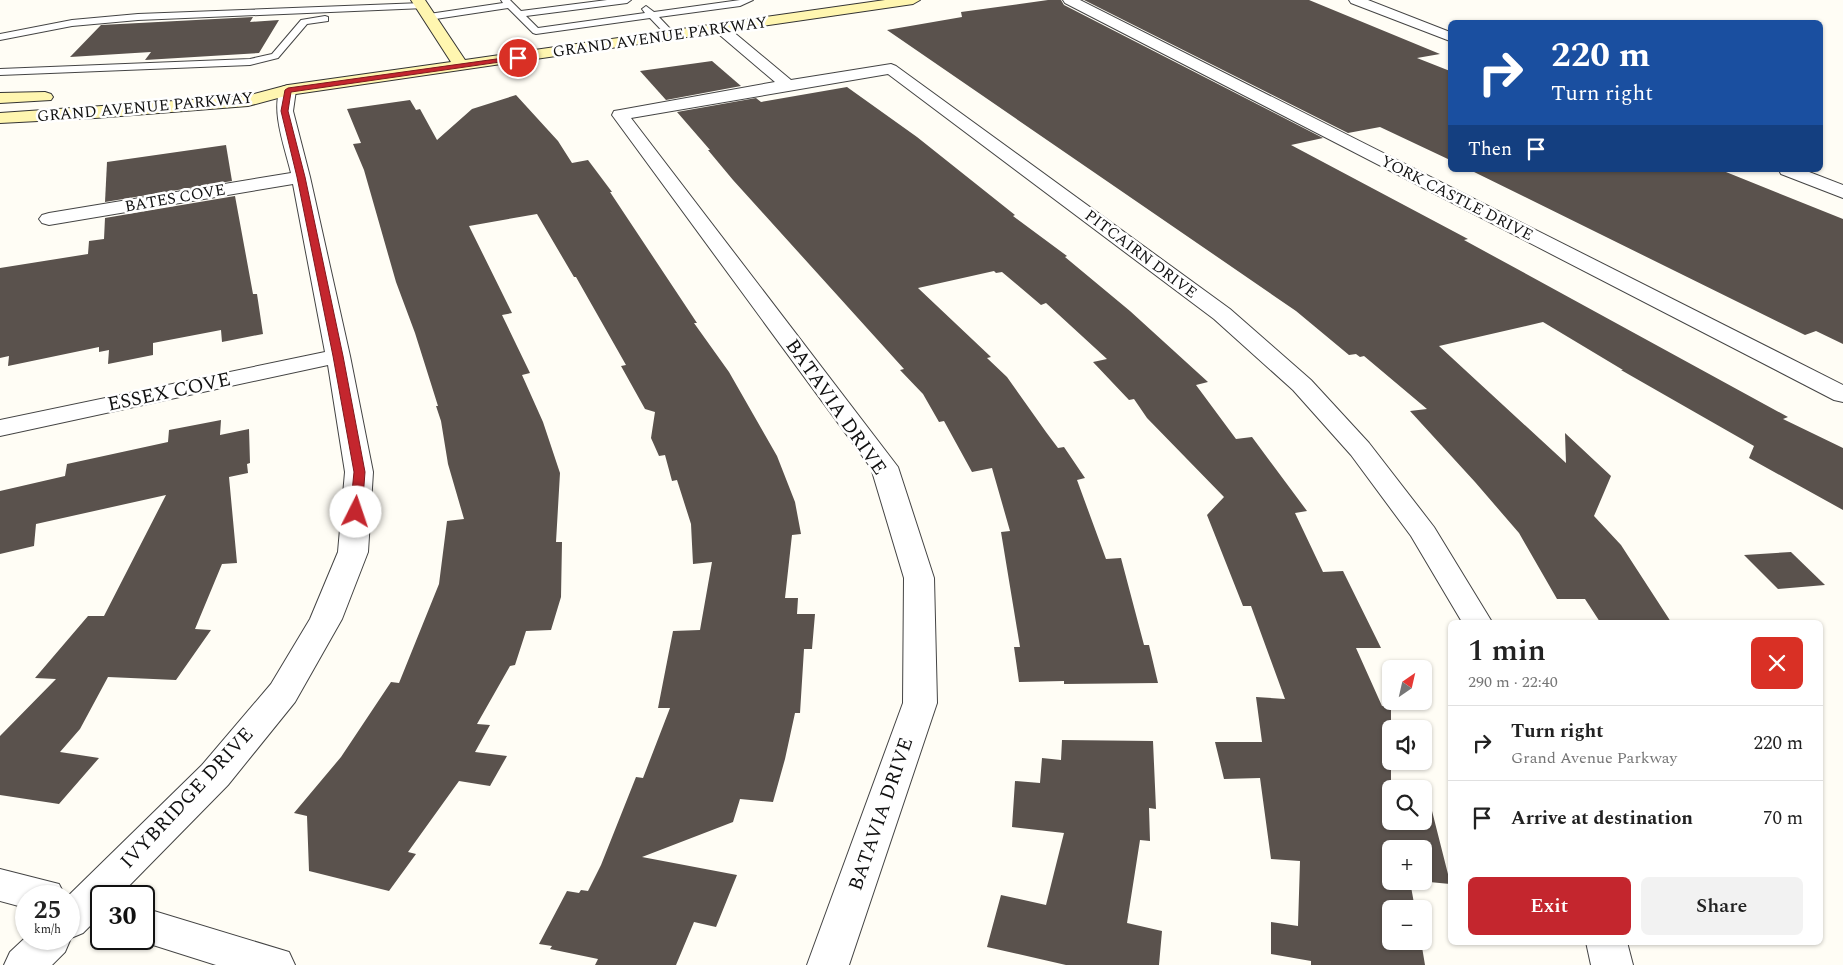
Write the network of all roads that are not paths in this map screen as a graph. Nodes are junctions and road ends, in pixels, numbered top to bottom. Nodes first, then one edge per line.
1 (627, 0) edge
2 (633, 0) edge
3 (749, 0) edge
4 (913, 0) edge
5 (1070, 0) edge
6 (1356, 0) edge
7 (508, 3) edge
8 (423, 8) edge
9 (361, 9) junction
10 (519, 14) junction
11 (653, 14) junction
12 (720, 28) junction
13 (672, 36) junction
14 (1448, 36) edge
15 (0, 37) edge
16 (461, 66) junction
17 (0, 72) edge
18 (788, 85) junction
19 (288, 90) junction
20 (136, 94) dead end
21 (63, 97) dead end
22 (0, 98) edge
23 (0, 118) edge
24 (1793, 172) edge
25 (301, 177) junction
26 (1843, 192) edge
27 (49, 219) dead end
28 (338, 356) junction
29 (1843, 396) edge
30 (0, 428) edge
31 (1476, 620) edge
32 (0, 885) edge
33 (15, 889) edge
34 (81, 910) edge
35 (155, 928) edge
36 (1607, 945) edge
37 (40, 950) edge
38 (24, 965) edge
39 (274, 965) edge
40 (828, 965) edge
41 (1612, 965) edge

1 - 10 lane
2 - 11 lane
3 - 11 lane
4 - 12 main road, GRAND AVENUE PARKWAY
5 - 29 street, YORK CASTLE DRIVE
6 - 14 street
7 - 8 lane
7 - 10 lane
8 - 9 lane
8 - 16 main road
9 - 15 lane
9 - 17 lane
10 - 11 lane
11 - 13 lane
12 - 13 main road, GRAND AVENUE PARKWAY
12 - 18 street
13 - 16 main road, GRAND AVENUE PARKWAY
16 - 19 main road, GRAND AVENUE PARKWAY
18 - 31 street, PITCAIRN DRIVE
18 - 40 street, BATAVIA DRIVE
19 - 20 main road, GRAND AVENUE PARKWAY
19 - 23 main road, GRAND AVENUE PARKWAY
19 - 25 street, IVYBRIDGE DRIVE
21 - 22 main road, GRAND AVENUE PARKWAY
24 - 26 street
25 - 27 street, BATES COVE
25 - 28 street, IVYBRIDGE DRIVE
28 - 30 street, ESSEX COVE
28 - 34 street, IVYBRIDGE DRIVE
32 - 33 street
35 - 39 street
36 - 41 street
37 - 38 street

